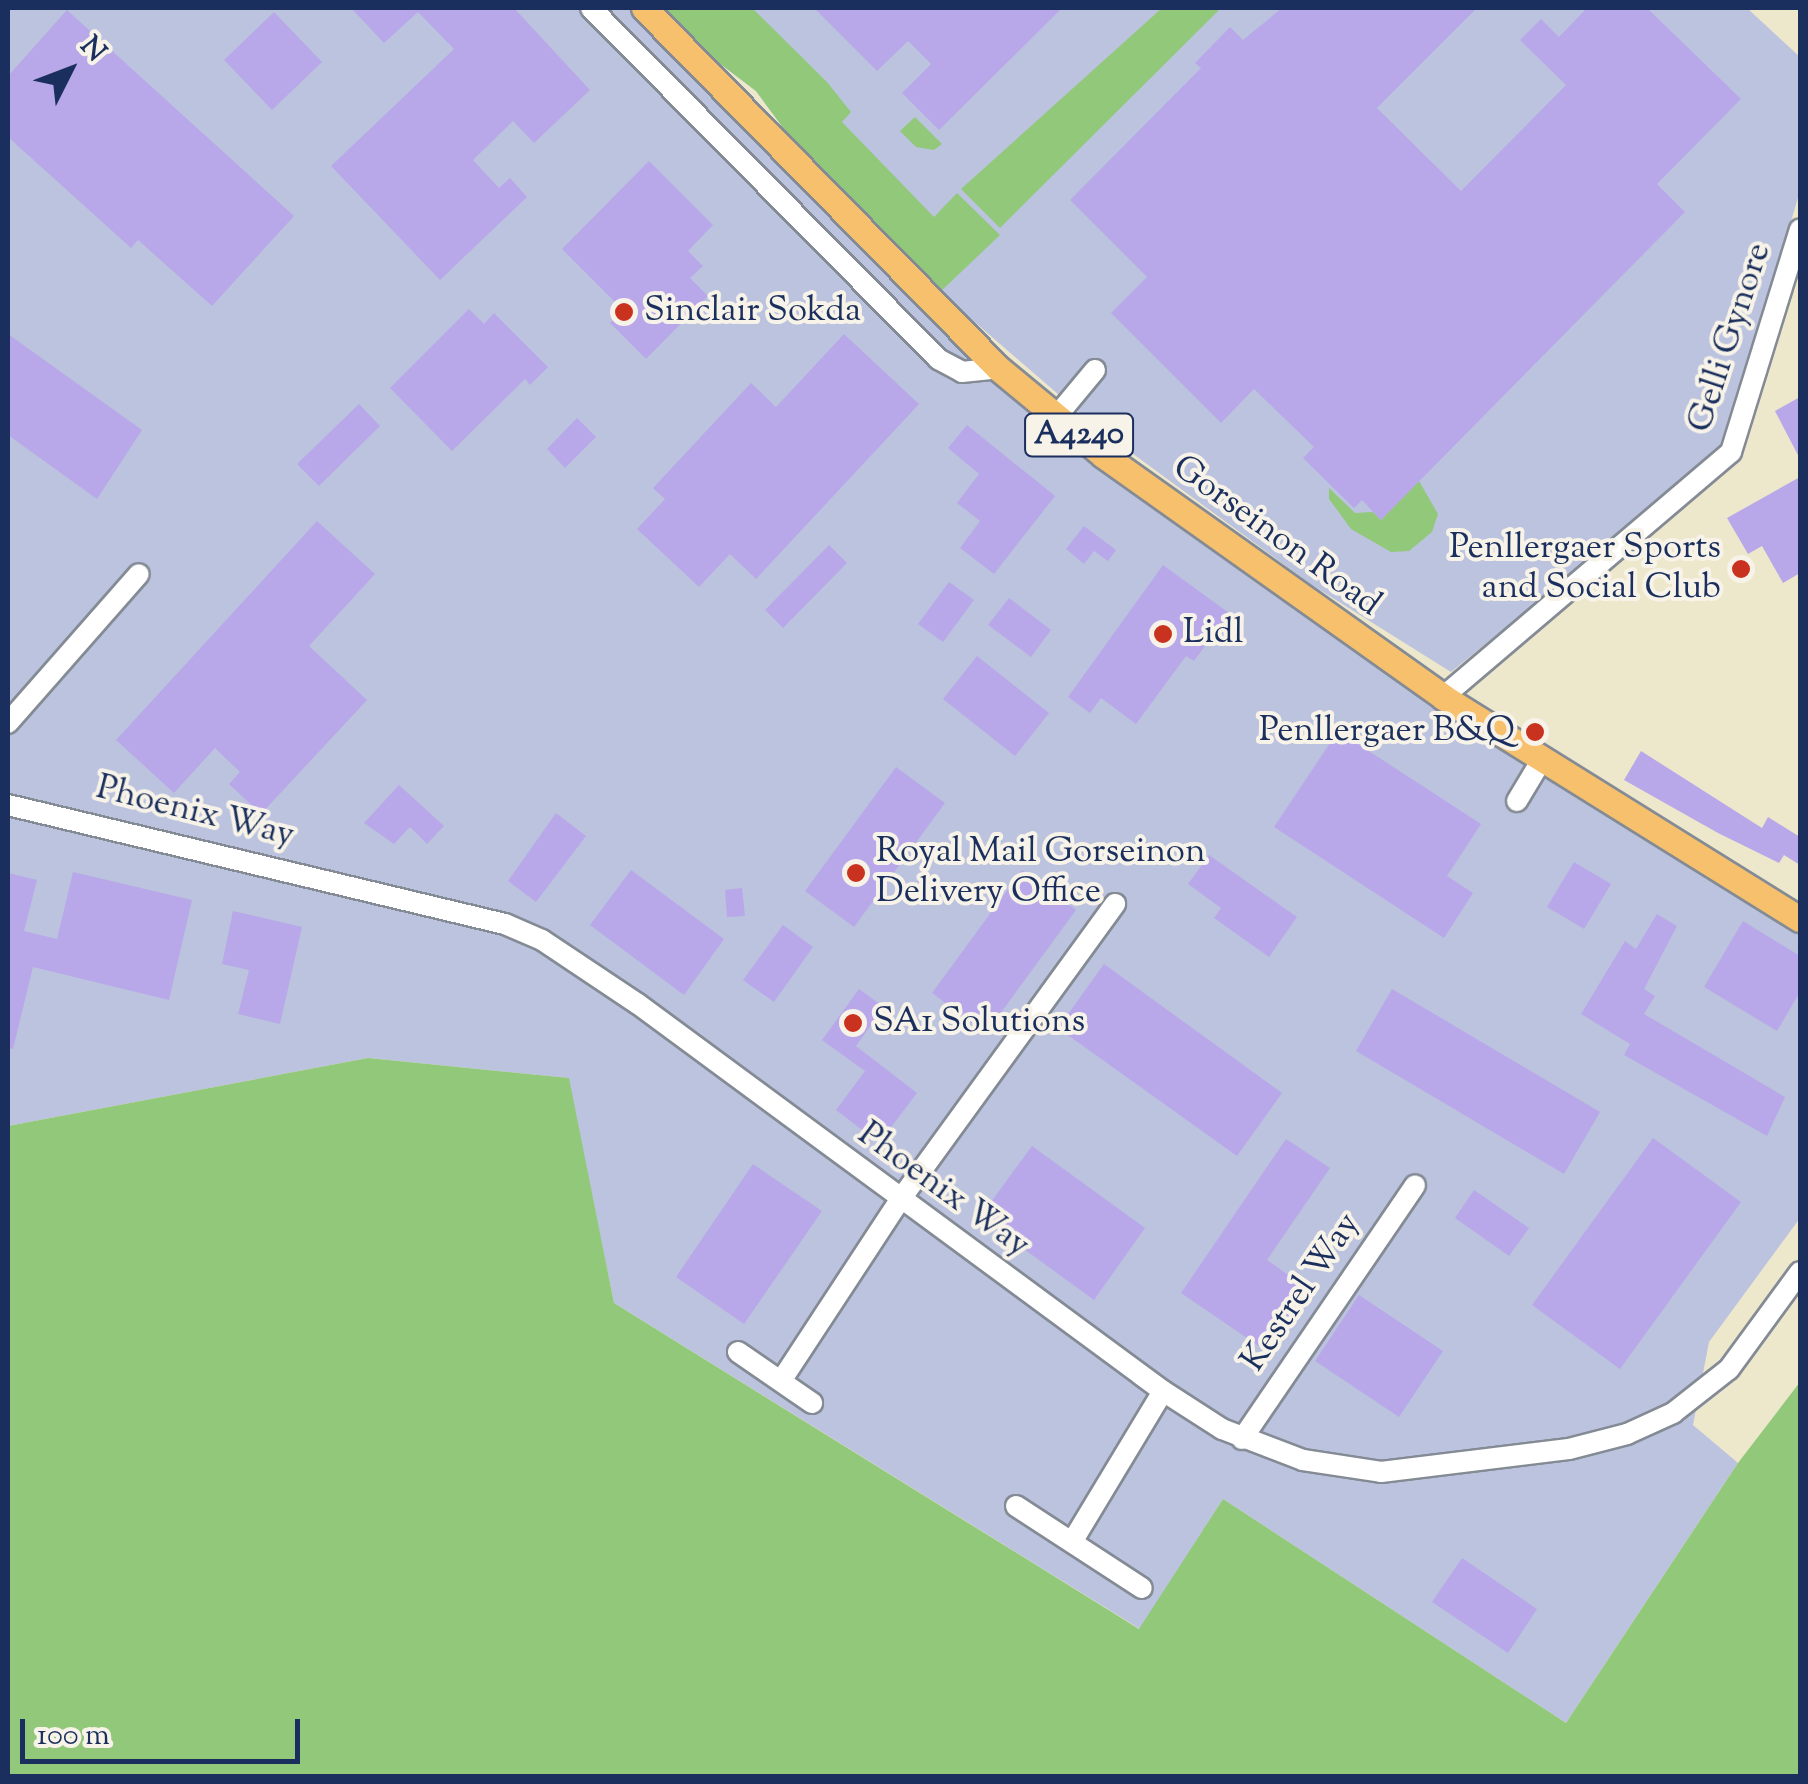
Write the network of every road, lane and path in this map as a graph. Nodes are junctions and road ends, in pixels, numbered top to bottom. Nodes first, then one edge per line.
1 (591, 8) edge
2 (644, 8) edge
3 (1800, 229) edge
4 (998, 368) junction
5 (1095, 370) dead end
6 (1056, 417) junction
7 (138, 574) dead end
8 (1443, 697) junction
9 (8, 723) edge
10 (1541, 761) junction
11 (1517, 801) dead end
12 (8, 804) edge
13 (1115, 904) dead end
14 (1800, 919) edge
15 (1415, 1185) dead end
16 (900, 1200) junction
17 (1800, 1272) edge
18 (738, 1352) dead end
19 (780, 1381) junction
20 (1163, 1391) junction
21 (812, 1403) dead end
22 (1242, 1438) junction
23 (1016, 1506) dead end
24 (1072, 1542) junction
25 (1142, 1588) dead end

1 - 4 street
2 - 4 main road, Gorseinon Road / A4240
3 - 8 street, Gelli Gynore
4 - 6 main road, Gorseinon Road / A4240
5 - 6 street
6 - 8 main road, Gorseinon Road / A4240
7 - 9 street
8 - 10 main road, Gorseinon Road / A4240
10 - 11 street
10 - 14 main road, Gorseinon Road / A4240
12 - 16 street, Phoenix Way
13 - 16 street
15 - 22 street, Kestrel Way
16 - 19 street
16 - 20 street, Phoenix Way
17 - 22 street, Phoenix Way
18 - 19 street
19 - 21 street
20 - 22 street, Phoenix Way
20 - 24 street
23 - 24 street
24 - 25 street

